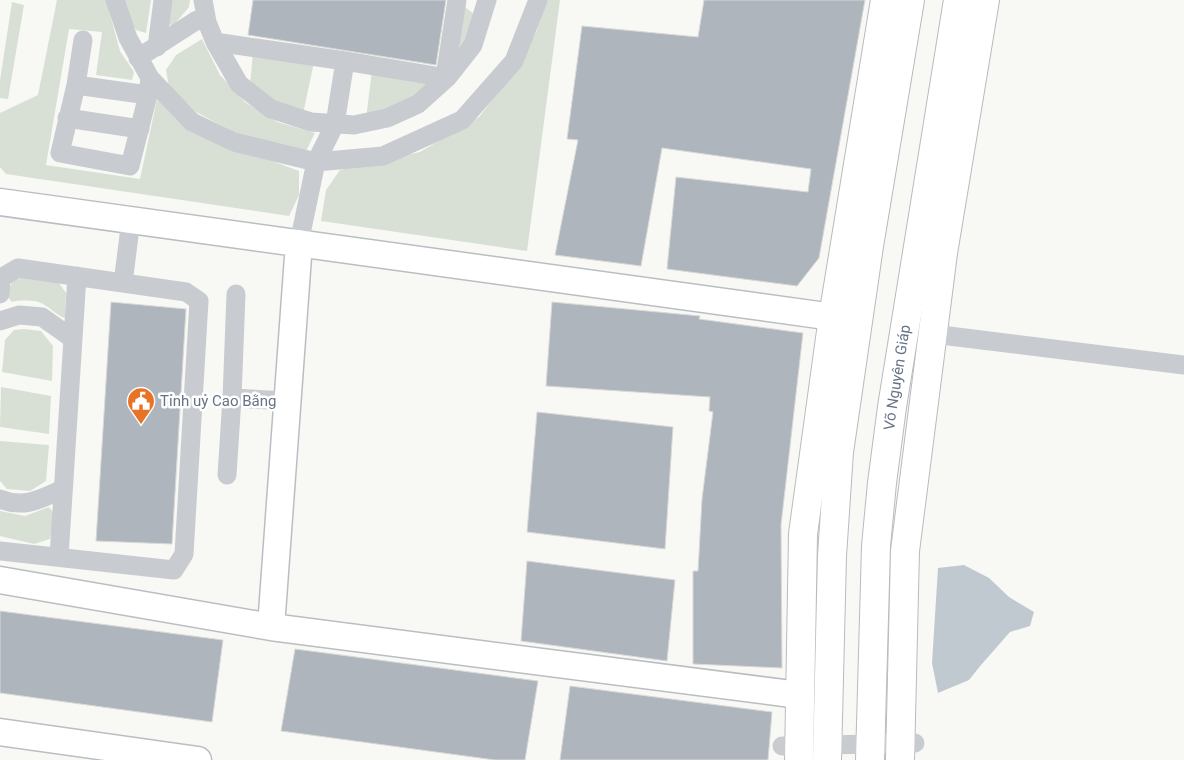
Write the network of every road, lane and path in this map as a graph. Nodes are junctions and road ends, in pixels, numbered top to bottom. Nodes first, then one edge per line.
1 (115, 0) edge
2 (163, 0) edge
3 (203, 0) edge
4 (457, 0) edge
5 (487, 0) edge
6 (538, 0) edge
7 (885, 0) edge
8 (910, 0) edge
9 (958, 0) edge
10 (985, 0) edge
11 (202, 21) junction
12 (83, 40) dead end
13 (215, 42) junction
14 (156, 47) junction
15 (138, 58) junction
16 (345, 61) junction
17 (446, 78) junction
18 (76, 85) junction
19 (149, 87) junction
20 (67, 118) junction
21 (335, 124) junction
22 (140, 129) junction
23 (316, 162) junction
24 (0, 202) edge
25 (131, 220) junction
26 (299, 243) junction
27 (77, 276) junction
28 (123, 283) junction
29 (0, 294) edge
30 (236, 294) dead end
31 (846, 318) junction
32 (0, 321) edge
33 (933, 331) junction
34 (73, 339) junction
35 (1184, 365) edge
36 (232, 398) junction
37 (287, 402) junction
38 (227, 475) dead end
39 (63, 489) junction
40 (0, 499) edge
41 (0, 551) edge
42 (59, 557) junction
43 (0, 580) edge
44 (271, 627) junction
45 (799, 695) junction
46 (0, 732) edge
47 (905, 749) edge
48 (793, 750) edge
49 (828, 752) edge
50 (870, 752) edge
51 (198, 760) edge

1 - 15 street
2 - 14 street
3 - 11 street
4 - 17 street
5 - 17 street
6 - 23 street
7 - 31 highway
8 - 31 highway
9 - 50 highway, Võ Nguyên Giáp
10 - 33 highway, Võ Nguyên Giáp
11 - 13 street
11 - 14 street
12 - 18 street
13 - 16 street
13 - 21 street
14 - 15 street
15 - 19 street
16 - 17 street
16 - 21 street
17 - 21 street
18 - 19 street
18 - 20 street
19 - 22 street
19 - 23 street
20 - 22 street
20 - 22 street
21 - 23 street
23 - 26 street
24 - 25 street
25 - 26 street
25 - 28 street
26 - 31 street
26 - 37 street
27 - 28 street
27 - 29 street
27 - 34 street
28 - 42 street
30 - 36 street
31 - 45 highway
31 - 49 highway
32 - 34 street
33 - 35 street
33 - 47 highway, Võ Nguyên Giáp
34 - 39 street
36 - 37 street
36 - 38 street
37 - 44 street
39 - 40 street
39 - 42 street
41 - 42 street
43 - 44 street
44 - 45 street
45 - 48 highway
46 - 51 street
47 - 50 street
48 - 49 street
49 - 50 street

